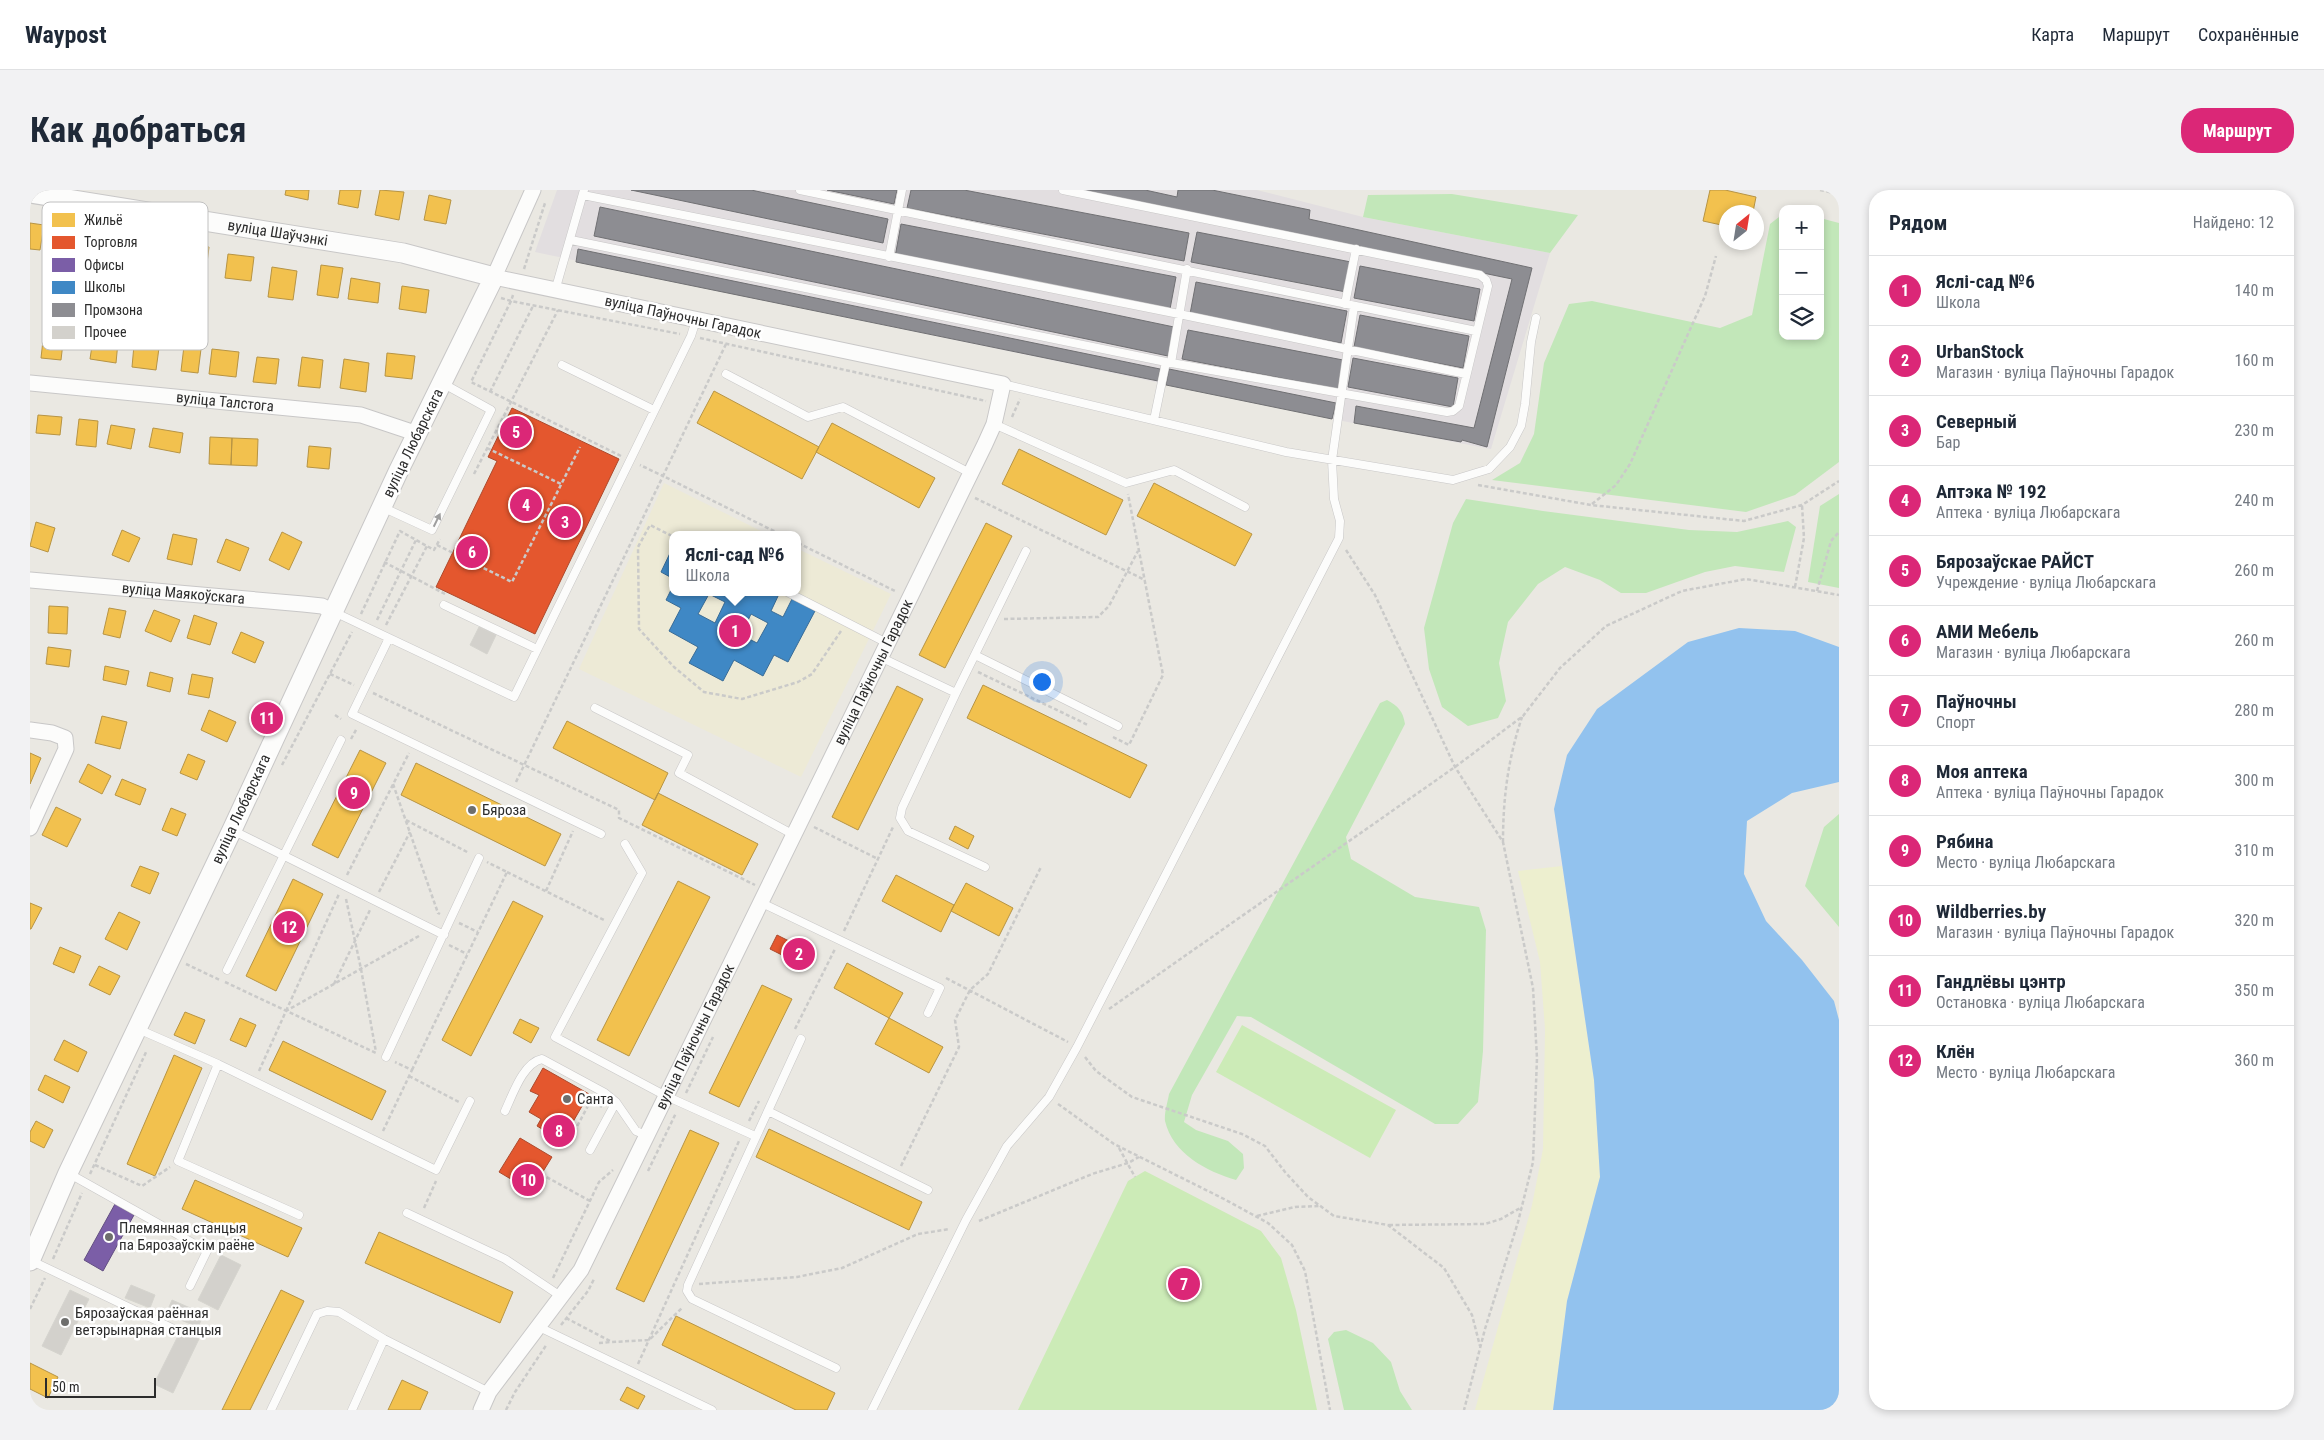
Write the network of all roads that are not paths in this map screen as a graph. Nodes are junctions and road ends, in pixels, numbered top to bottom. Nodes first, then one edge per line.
1 (533, 190) edge
2 (800, 190) edge
3 (902, 190) edge
4 (1063, 190) edge
5 (583, 192) edge
6 (30, 193) edge
7 (87, 202) edge
8 (899, 211) junction
9 (208, 221) edge
10 (571, 240) junction
11 (1356, 249) junction
12 (888, 257) junction
13 (1187, 269) junction
14 (494, 277) junction
15 (555, 291) junction
16 (1345, 304) junction
17 (1354, 306) junction
18 (1179, 314) junction
19 (1536, 318) dead end
20 (696, 320) junction
21 (1476, 331) junction
22 (1348, 350) junction
23 (1169, 362) junction
24 (562, 365) dead end
25 (726, 374) dead end
26 (1466, 374) junction
27 (30, 383) edge
28 (442, 383) junction
29 (1003, 384) junction
30 (1342, 394) junction
31 (654, 410) junction
32 (1154, 420) junction
33 (994, 424) junction
34 (418, 434) junction
35 (1332, 460) junction
36 (970, 473) junction
37 (382, 507) junction
38 (1245, 507) dead end
39 (1026, 551) dead end
40 (30, 580) edge
41 (795, 596) edge
42 (444, 605) dead end
43 (334, 612) junction
44 (389, 638) junction
45 (887, 643) junction
46 (537, 649) junction
47 (975, 655) junction
48 (880, 657) junction
49 (956, 693) junction
50 (595, 708) dead end
51 (1118, 726) dead end
52 (30, 730) edge
53 (341, 740) dead end
54 (30, 828) edge
55 (232, 830) junction
56 (601, 834) dead end
57 (794, 835) junction
58 (625, 844) dead end
59 (283, 856) junction
60 (480, 858) dead end
61 (985, 867) dead end
62 (762, 903) junction
63 (442, 938) junction
64 (227, 970) dead end
65 (928, 1013) dead end
66 (146, 1032) junction
67 (801, 1039) dead end
68 (386, 1057) road end
69 (218, 1064) junction
70 (666, 1096) junction
71 (616, 1102) junction
72 (469, 1104) road end
73 (768, 1110) junction
74 (505, 1111) dead end
75 (646, 1135) junction
76 (755, 1136) junction
77 (590, 1150) dead end
78 (68, 1173) junction
79 (928, 1190) dead end
80 (407, 1213) dead end
81 (298, 1215) dead end
82 (30, 1261) edge
83 (190, 1286) dead end
84 (562, 1297) junction
85 (539, 1327) junction
86 (176, 1330) dead end
87 (384, 1339) junction
88 (836, 1368) dead end
89 (489, 1392) junction
90 (271, 1410) edge
91 (352, 1410) edge
92 (480, 1410) edge
93 (712, 1410) edge
94 (872, 1410) edge

1 - 14 street
2 - 8 lane
3 - 8 lane
4 - 11 lane
5 - 10 lane
5 - 12 lane
6 - 7 street, вуліца Шаўчэнкі
8 - 12 lane
8 - 13 lane
9 - 14 street, вуліца Шаўчэнкі
10 - 15 lane
10 - 23 lane
11 - 16 lane
11 - 21 lane
12 - 18 lane
13 - 16 lane
13 - 18 lane
14 - 15 street, вуліца Паўночны Гарадок
14 - 28 street, вуліца Любарскага
15 - 20 street, вуліца Паўночны Гарадок
16 - 17 lane
17 - 21 lane
17 - 22 lane
18 - 22 lane
18 - 23 lane
19 - 35 lane
20 - 29 street, вуліца Паўночны Гарадок
20 - 31 lane
21 - 26 lane
22 - 26 lane
22 - 30 lane
23 - 30 lane
23 - 32 lane
24 - 31 lane
25 - 36 lane
26 - 30 lane
27 - 34 street, вуліца Талстога
28 - 34 street, вуліца Любарскага
37 -> 28 lane
29 - 32 lane
29 - 33 street, вуліца Паўночны Гарадок
30 - 35 lane
31 - 46 lane
32 - 35 lane
33 - 36 street, вуліца Паўночны Гарадок
33 - 38 lane
34 - 37 street, вуліца Любарскага
35 - 94 lane
36 - 45 street, вуліца Паўночны Гарадок
37 - 43 street, вуліца Любарскага
39 - 47 lane
40 - 43 street, вуліца Маякоўскага
41 - 45 lane
42 - 46 lane
43 - 44 lane
43 - 55 street, вуліца Любарскага
44 - 46 lane
44 - 56 lane
45 - 48 street, вуліца Паўночны Гарадок
47 - 49 lane
47 - 51 lane
48 - 49 lane
48 - 57 street, вуліца Паўночны Гарадок
49 - 61 lane
50 - 57 lane
52 - 54 street
53 - 59 lane
55 - 59 lane
55 - 66 street, вуліца Любарскага
57 - 62 street, вуліца Паўночны Гарадок
58 - 70 lane
59 - 63 lane
59 - 64 lane
60 - 63 lane
62 - 65 lane
62 - 70 street, вуліца Паўночны Гарадок
63 - 68 lane
66 - 69 lane
66 - 78 street, вуліца Любарскага
67 - 73 lane
69 - 72 lane
69 - 81 lane
70 - 75 street, вуліца Паўночны Гарадок
70 - 76 lane
71 - 74 lane
71 - 75 lane
71 - 77 lane
73 - 76 lane
73 - 79 lane
75 - 84 street, вуліца Паўночны Гарадок
76 - 88 lane
78 - 82 street, вуліца Любарскага
78 - 83 lane
80 - 84 lane
82 - 86 lane
84 - 85 street, вуліца Паўночны Гарадок
85 - 89 street, вуліца Паўночны Гарадок
85 - 93 lane
87 - 89 lane
87 - 90 lane
87 - 91 lane
89 - 92 street, вуліца Паўночны Гарадок

